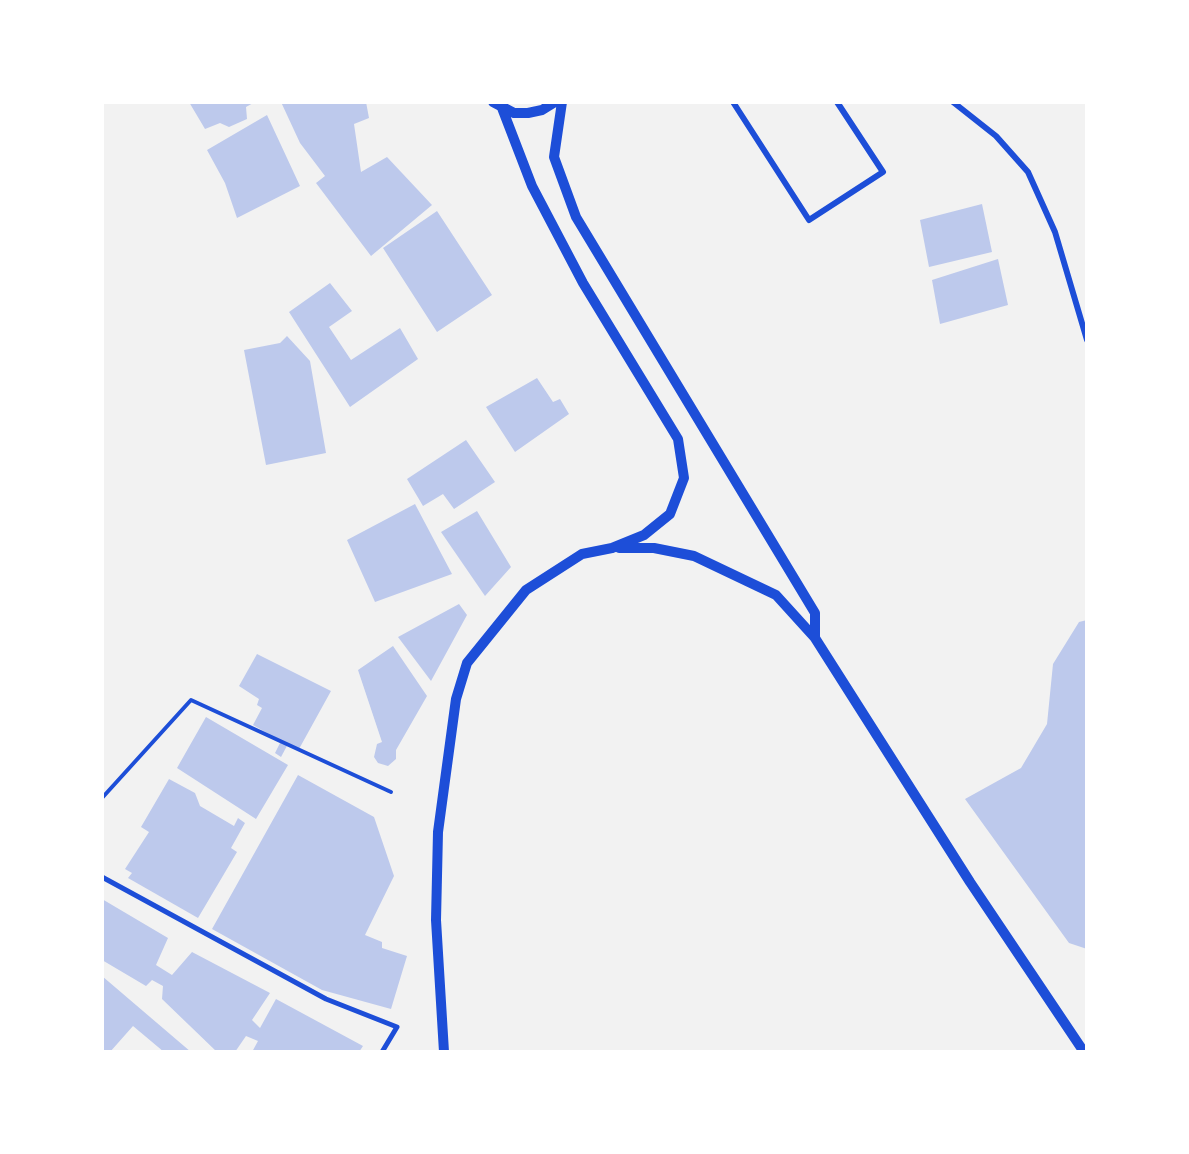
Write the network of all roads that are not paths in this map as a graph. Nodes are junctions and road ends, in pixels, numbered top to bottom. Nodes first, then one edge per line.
1 (555, 102) edge
2 (562, 102) edge
3 (733, 102) edge
4 (837, 102) edge
5 (953, 102) edge
6 (497, 105) edge
7 (1087, 340) edge
8 (612, 548) junction
9 (815, 638) junction
10 (102, 876) edge
11 (382, 1052) edge
12 (444, 1052) edge
13 (1084, 1052) edge

1 - 6 street
2 - 9 street
3 - 4 street
5 - 7 street
6 - 8 street
8 - 9 street
8 - 12 street
9 - 13 street
10 - 11 street

